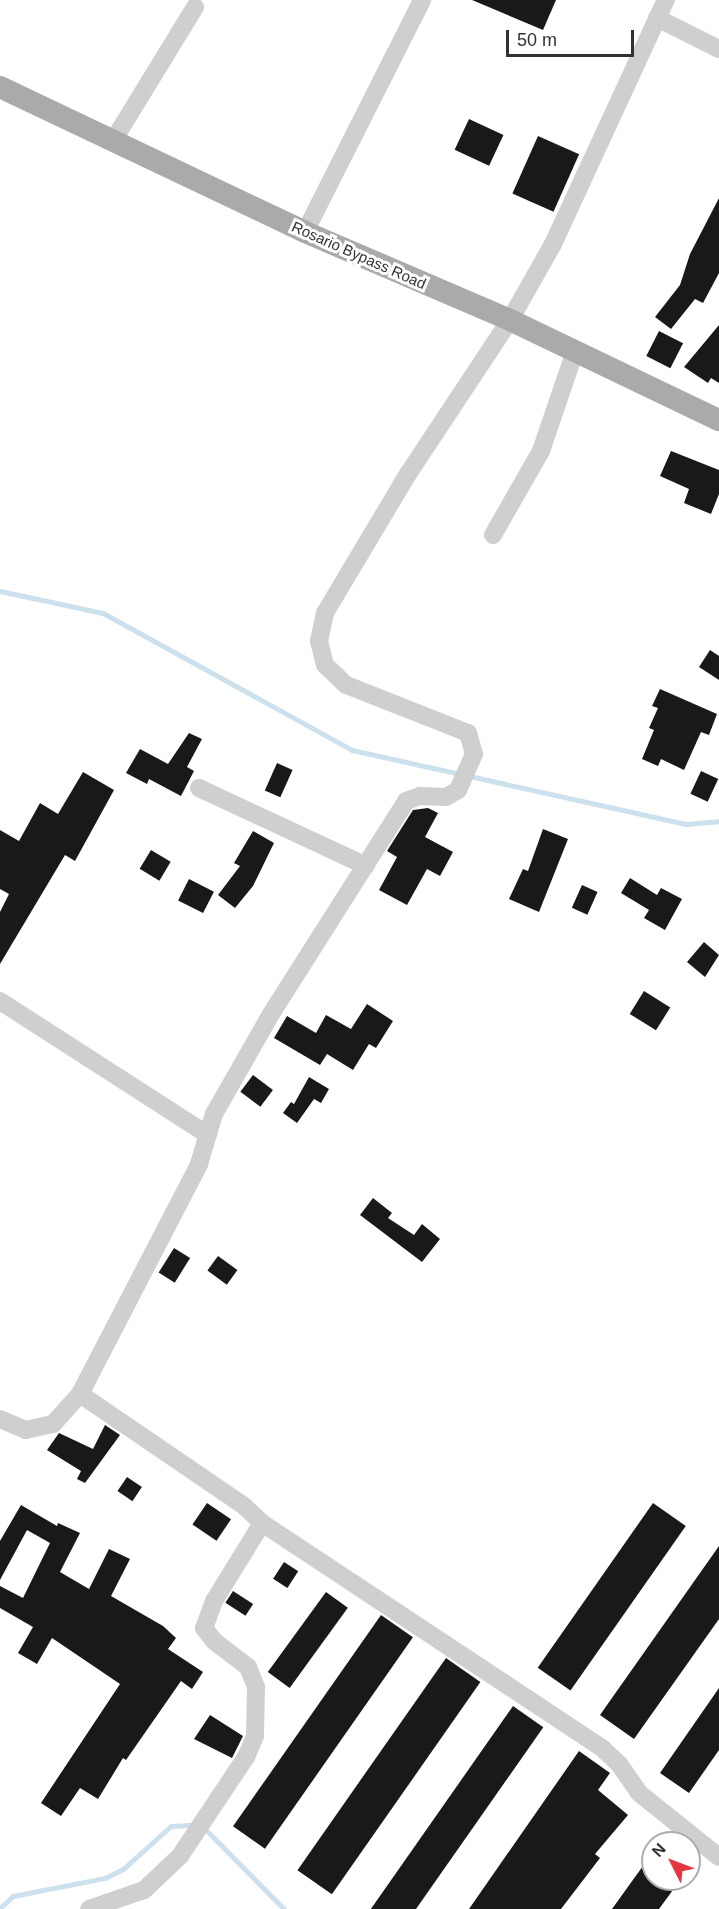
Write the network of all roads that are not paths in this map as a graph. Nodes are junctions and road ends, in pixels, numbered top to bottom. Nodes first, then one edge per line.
1 (422, 0) edge
2 (666, 0) edge
3 (195, 7) dead end
4 (657, 18) junction
5 (719, 49) edge
6 (0, 87) edge
7 (113, 141) junction
8 (305, 232) junction
9 (510, 320) junction
10 (575, 351) junction
11 (719, 420) edge
12 (493, 535) dead end
13 (199, 788) dead end
14 (366, 866) junction
15 (0, 1001) edge
16 (208, 1135) junction
17 (80, 1394) junction
18 (0, 1419) edge
19 (262, 1524) junction
20 (719, 1857) edge
21 (89, 1909) edge

1 - 8 street
2 - 4 street
3 - 7 street
4 - 5 street
4 - 9 street
6 - 7 main road, Rosario Bypass Road
7 - 8 main road, Rosario Bypass Road
8 - 9 main road, Rosario Bypass Road
9 - 10 main road, Rosario Bypass Road
9 - 14 street
10 - 11 main road, Rosario Bypass Road
10 - 12 street
13 - 14 street
14 - 16 street
15 - 16 street
16 - 17 street
17 - 18 street
17 - 19 street
19 - 20 street
19 - 21 street

